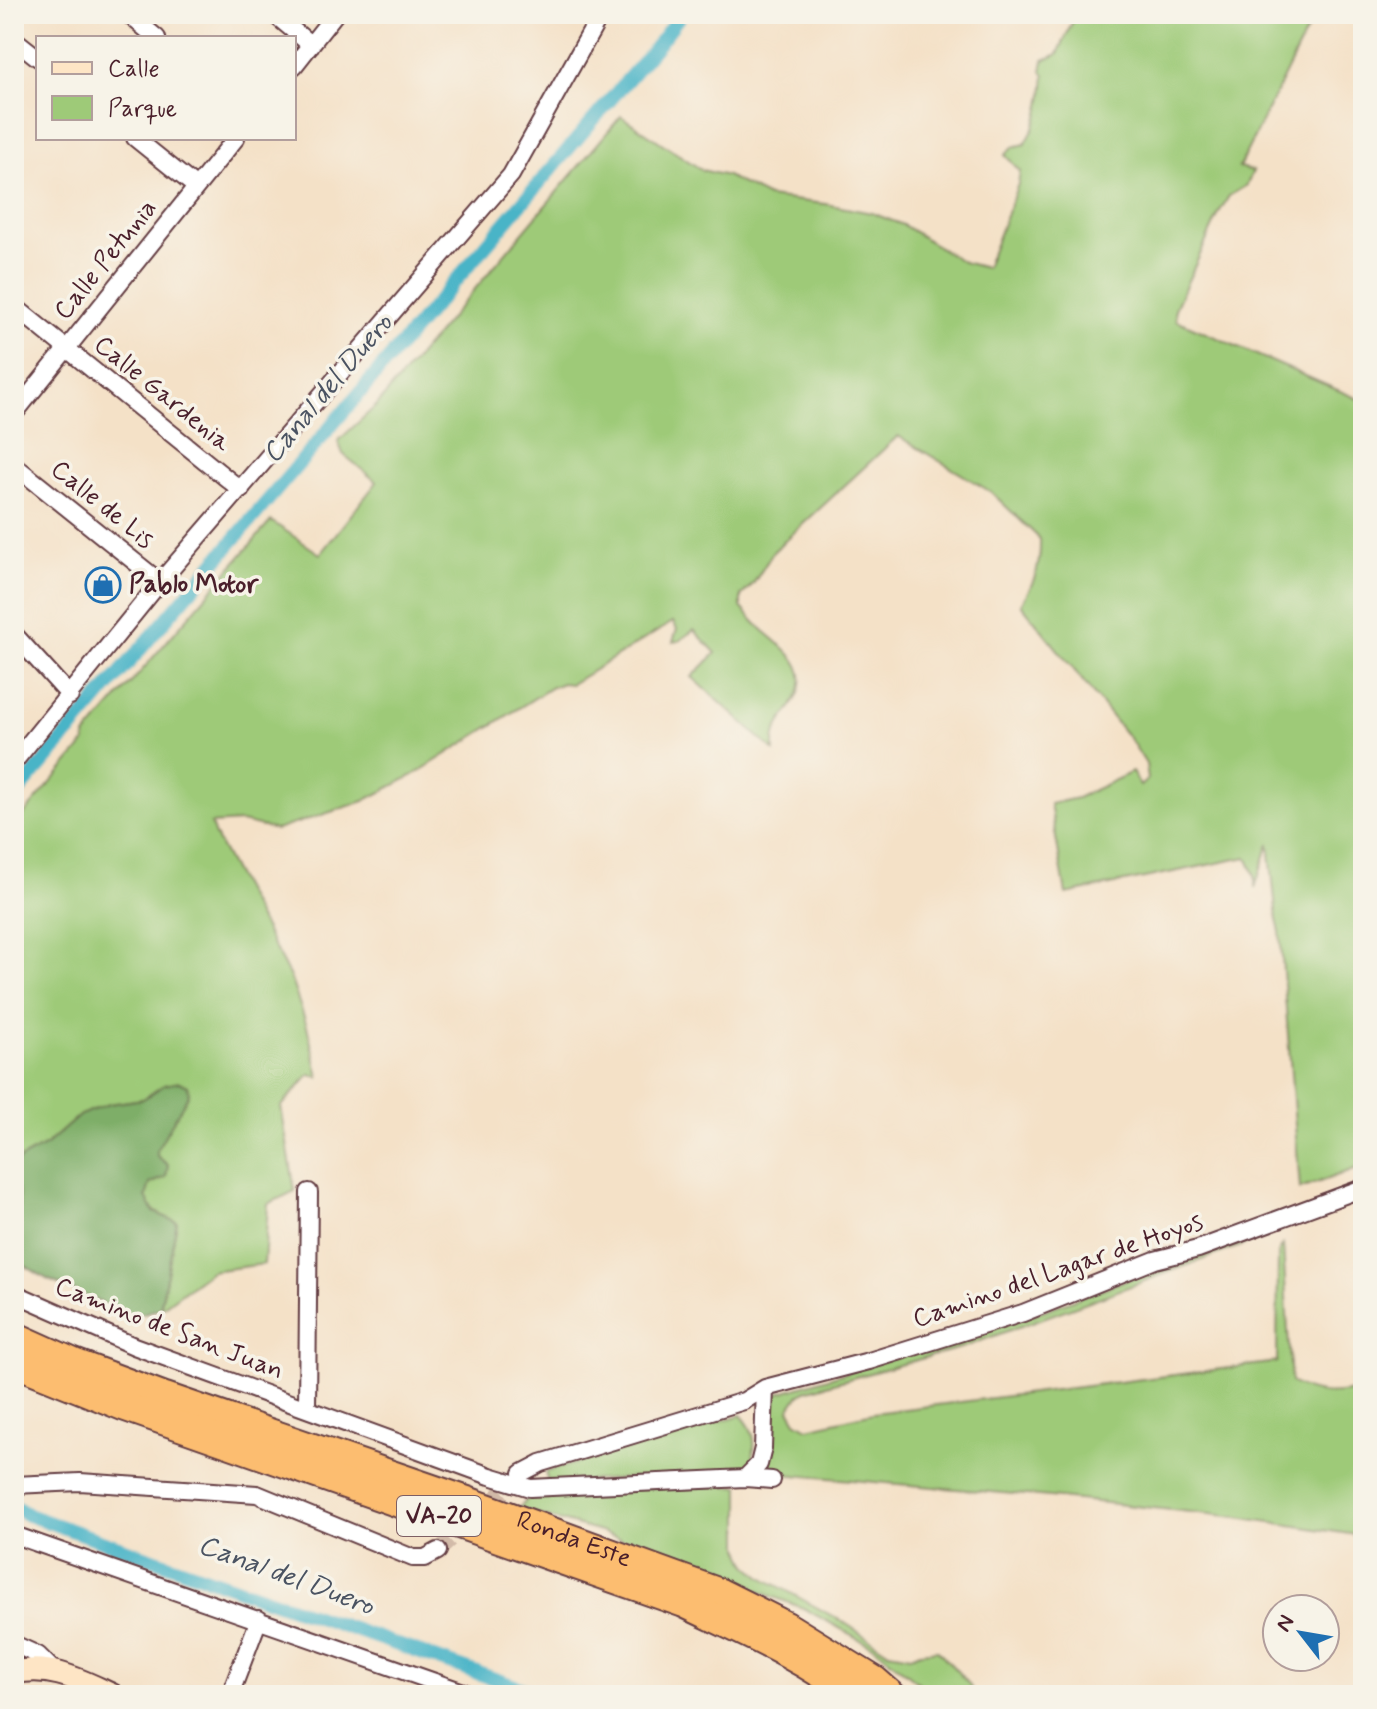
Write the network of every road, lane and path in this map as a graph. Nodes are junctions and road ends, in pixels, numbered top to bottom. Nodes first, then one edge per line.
1 (128, 14) edge
2 (274, 14) edge
3 (335, 14) edge
4 (601, 14) edge
5 (155, 36) edge
6 (14, 39) edge
7 (311, 45) junction
8 (36, 56) edge
9 (296, 64) edge
10 (137, 140) edge
11 (234, 140) edge
12 (196, 187) junction
13 (14, 306) edge
14 (66, 347) junction
15 (14, 414) edge
16 (14, 465) edge
17 (241, 490) junction
18 (160, 582) junction
19 (14, 634) edge
20 (70, 696) junction
21 (14, 762) edge
22 (1363, 1188) edge
23 (309, 1192) dead end
24 (14, 1293) edge
25 (14, 1336) edge
26 (14, 1362) edge
27 (765, 1388) junction
28 (307, 1409) junction
29 (522, 1473) tunnel mouth
30 (745, 1478) junction
31 (772, 1480) dead end
32 (14, 1485) edge
33 (14, 1535) edge
34 (438, 1551) tunnel mouth
35 (259, 1619) junction
36 (14, 1644) edge
37 (54, 1671) junction
38 (14, 1673) edge
39 (112, 1695) edge
40 (230, 1695) edge
41 (472, 1695) edge
42 (852, 1695) edge
43 (891, 1695) edge

1 - 5 street
2 - 7 street
3 - 7 street
4 - 17 street
6 - 8 street
7 - 9 street
10 - 12 street
11 - 12 street, Calle Petunia
12 - 14 street, Calle Petunia
13 - 14 street, Calle Gardenia
14 - 15 street, Calle Petunia
14 - 17 street, Calle Gardenia
16 - 18 street, Calle de Lis
17 - 18 street
18 - 20 street
19 - 20 street
20 - 21 street
22 - 27 street, Camino del Lagar de Hoyos
23 - 28 street, Camino de San Juan
24 - 28 street, Camino de San Juan
25 - 43 highway, Ronda Este / VA-20
26 - 42 highway, Ronda Este / VA-20
27 - 29 street, Camino del Lagar de Hoyos
27 - 30 street
28 - 30 street, Camino de San Juan
30 - 31 street, Camino de San Juan
32 - 34 street
33 - 35 street
35 - 40 street
35 - 41 street
36 - 37 street
37 - 38 street
37 - 39 street

